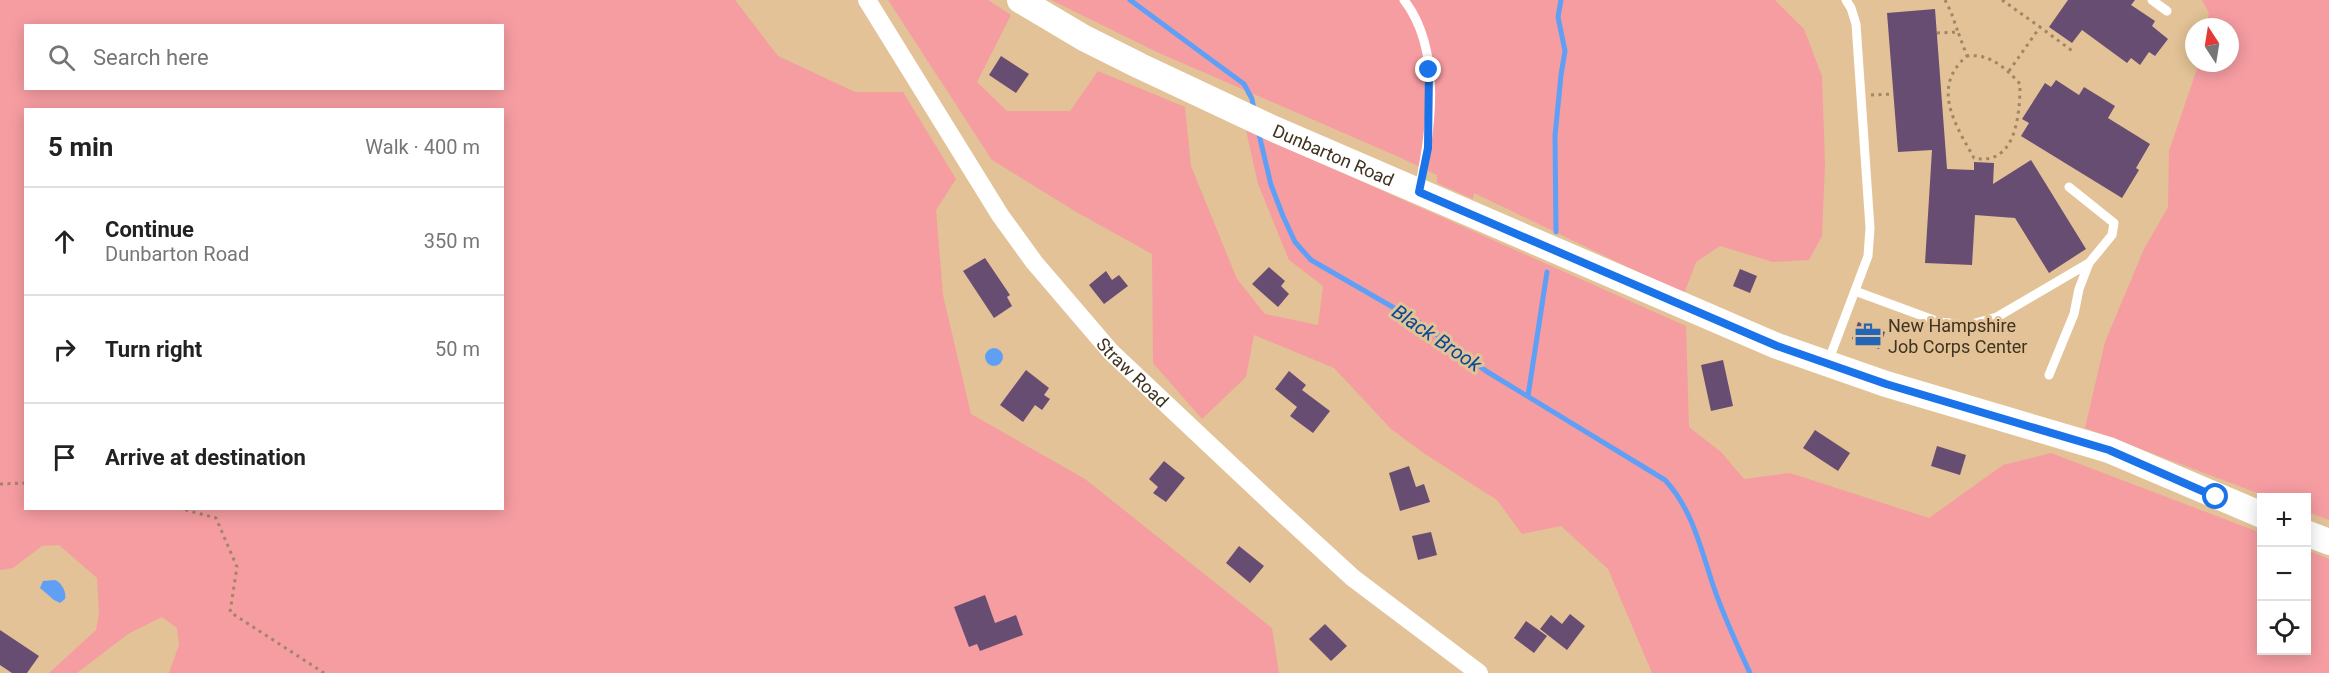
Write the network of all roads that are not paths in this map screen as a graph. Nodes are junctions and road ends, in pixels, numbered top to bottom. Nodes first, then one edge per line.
1 (867, 0) edge
2 (1020, 0) edge
3 (1404, 0) edge
4 (1846, 0) edge
5 (2152, 0) edge
6 (2167, 11) dead end
7 (2069, 187) dead end
8 (1419, 192) junction
9 (2089, 263) junction
10 (1855, 291) junction
11 (1827, 364) junction
12 (2049, 375) dead end
13 (2257, 513) edge
14 (2311, 535) edge
15 (2329, 542) edge
16 (1479, 673) edge

1 - 16 street, Straw Road
2 - 8 street, Dunbarton Road
3 - 8 lane
4 - 10 lane
5 - 6 lane
7 - 9 lane
8 - 11 street, Dunbarton Road
9 - 10 lane
9 - 12 lane
10 - 11 lane
11 - 13 street, Dunbarton Road
14 - 15 street

